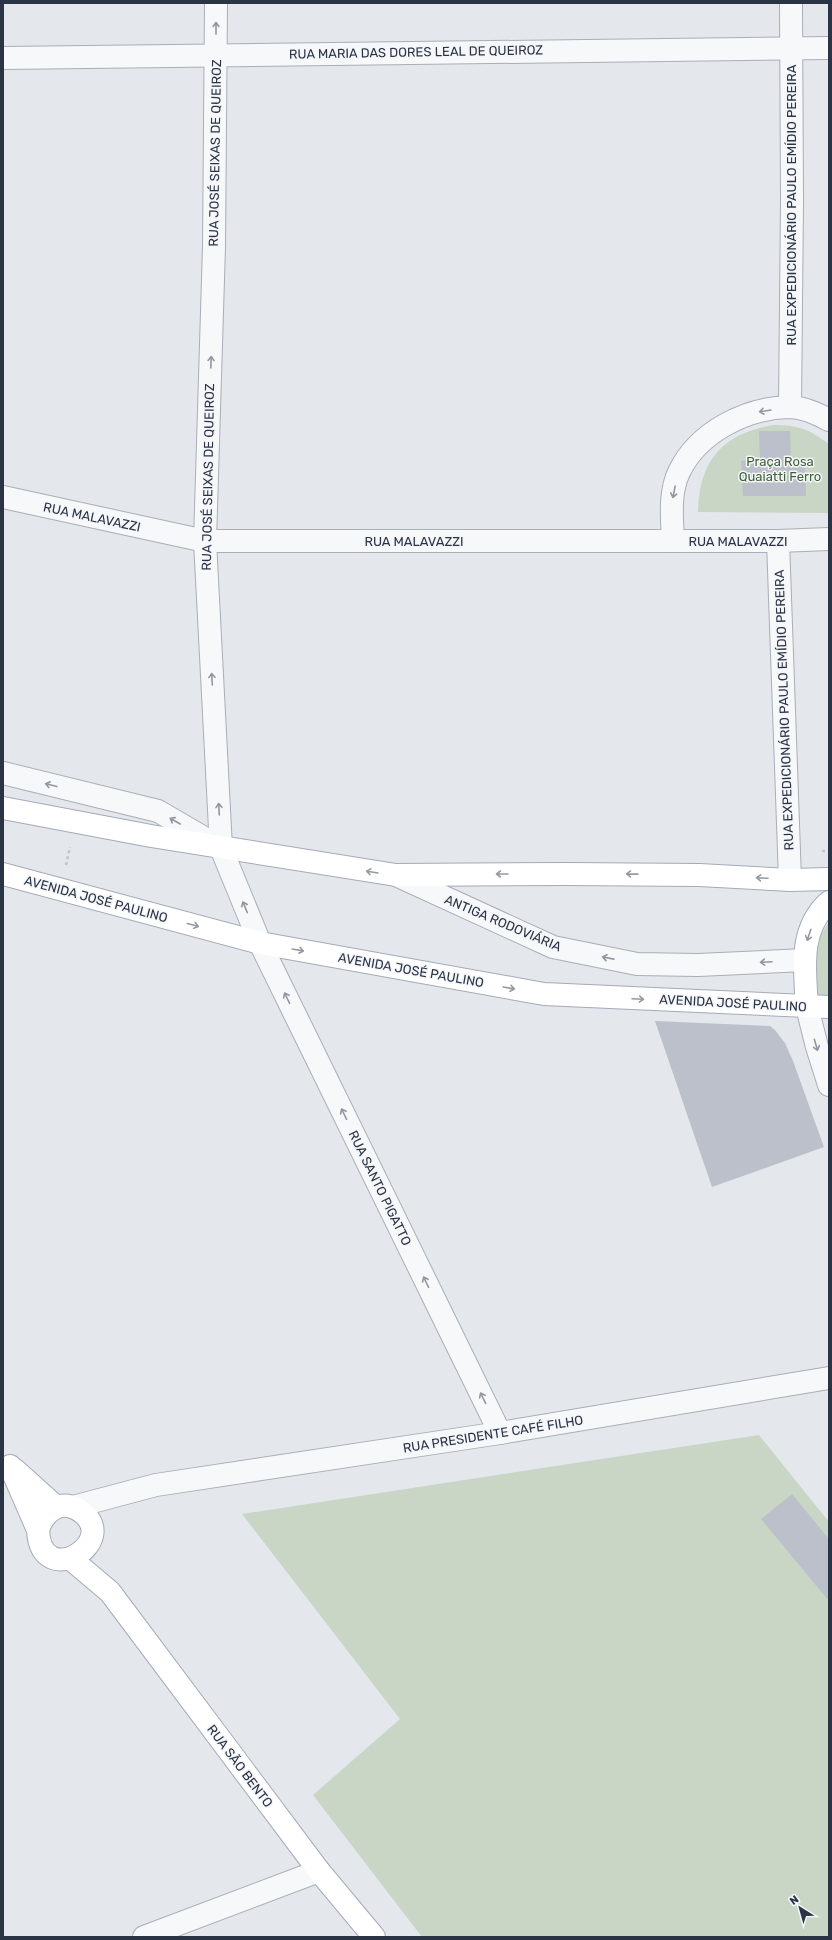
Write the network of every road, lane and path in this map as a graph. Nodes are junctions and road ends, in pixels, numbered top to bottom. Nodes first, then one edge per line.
1 (216, 3) edge
2 (792, 3) edge
3 (829, 48) edge
4 (792, 49) junction
5 (216, 54) junction
6 (3, 58) edge
7 (790, 407) junction
8 (829, 420) edge
9 (3, 497) edge
10 (829, 539) edge
11 (205, 541) junction
12 (673, 541) junction
13 (778, 541) junction
14 (3, 773) edge
15 (3, 808) edge
16 (221, 848) junction
17 (3, 874) edge
18 (396, 875) junction
19 (829, 879) edge
20 (790, 880) junction
21 (829, 902) edge
22 (260, 943) junction
23 (804, 960) junction
24 (807, 1007) junction
25 (829, 1007) edge
26 (829, 1085) edge
27 (829, 1378) edge
28 (500, 1433) junction
29 (7, 1462) edge
30 (156, 1485) junction
31 (65, 1507) junction
32 (38, 1530) junction
33 (90, 1531) junction
34 (71, 1559) junction
35 (110, 1592) junction
36 (319, 1871) junction
37 (144, 1937) edge
38 (374, 1937) edge

5 -> 1 street, RUA JOSÉ SEIXAS DE QUEIROZ
2 - 4 street, RUA EXPEDICIONÁRIO PAULO EMÍDIO PEREIRA
3 - 4 street, RUA MARIA DAS DORES LEAL DE QUEIROZ
4 - 5 street, RUA MARIA DAS DORES LEAL DE QUEIROZ
4 - 7 street, RUA EXPEDICIONÁRIO PAULO EMÍDIO PEREIRA
5 - 6 street, RUA MARIA DAS DORES LEAL DE QUEIROZ
11 -> 5 street, RUA JOSÉ SEIXAS DE QUEIROZ
7 - 8 street
7 -> 12 street
9 - 11 street, RUA MALAVAZZI
10 - 13 street, RUA MALAVAZZI
11 - 12 street, RUA MALAVAZZI
16 -> 11 street, RUA JOSÉ SEIXAS DE QUEIROZ
12 - 13 street, RUA MALAVAZZI
13 - 20 street, RUA EXPEDICIONÁRIO PAULO EMÍDIO PEREIRA
16 -> 14 street
15 - 16 main road
18 -> 16 main road
22 -> 16 street, RUA JOSÉ SEIXAS DE QUEIROZ
17 -> 22 main road, AVENIDA JOSÉ PAULINO
20 -> 18 main road
23 -> 18 street, ANTIGA RODOVIÁRIA
19 - 20 main road
21 -> 23 main road
22 -> 24 main road, AVENIDA JOSÉ PAULINO
28 -> 22 street, RUA SANTO PIGATTO
23 - 24 main road
24 - 25 main road, AVENIDA JOSÉ PAULINO
24 -> 26 street
27 - 28 street, RUA PRESIDENTE CAFÉ FILHO
28 - 30 street, RUA PRESIDENTE CAFÉ FILHO
29 - 31 main road
29 - 32 main road
30 - 31 street, RUA PRESIDENTE CAFÉ FILHO
30 - 33 street, RUA PRESIDENTE CAFÉ FILHO
31 - 32 main road
31 - 33 main road
32 - 34 main road
33 - 34 main road
33 - 35 main road, RUA SÃO BENTO
34 - 35 main road, RUA SÃO BENTO
35 - 36 main road, RUA SÃO BENTO
36 - 37 street
36 - 38 main road, RUA SÃO BENTO

